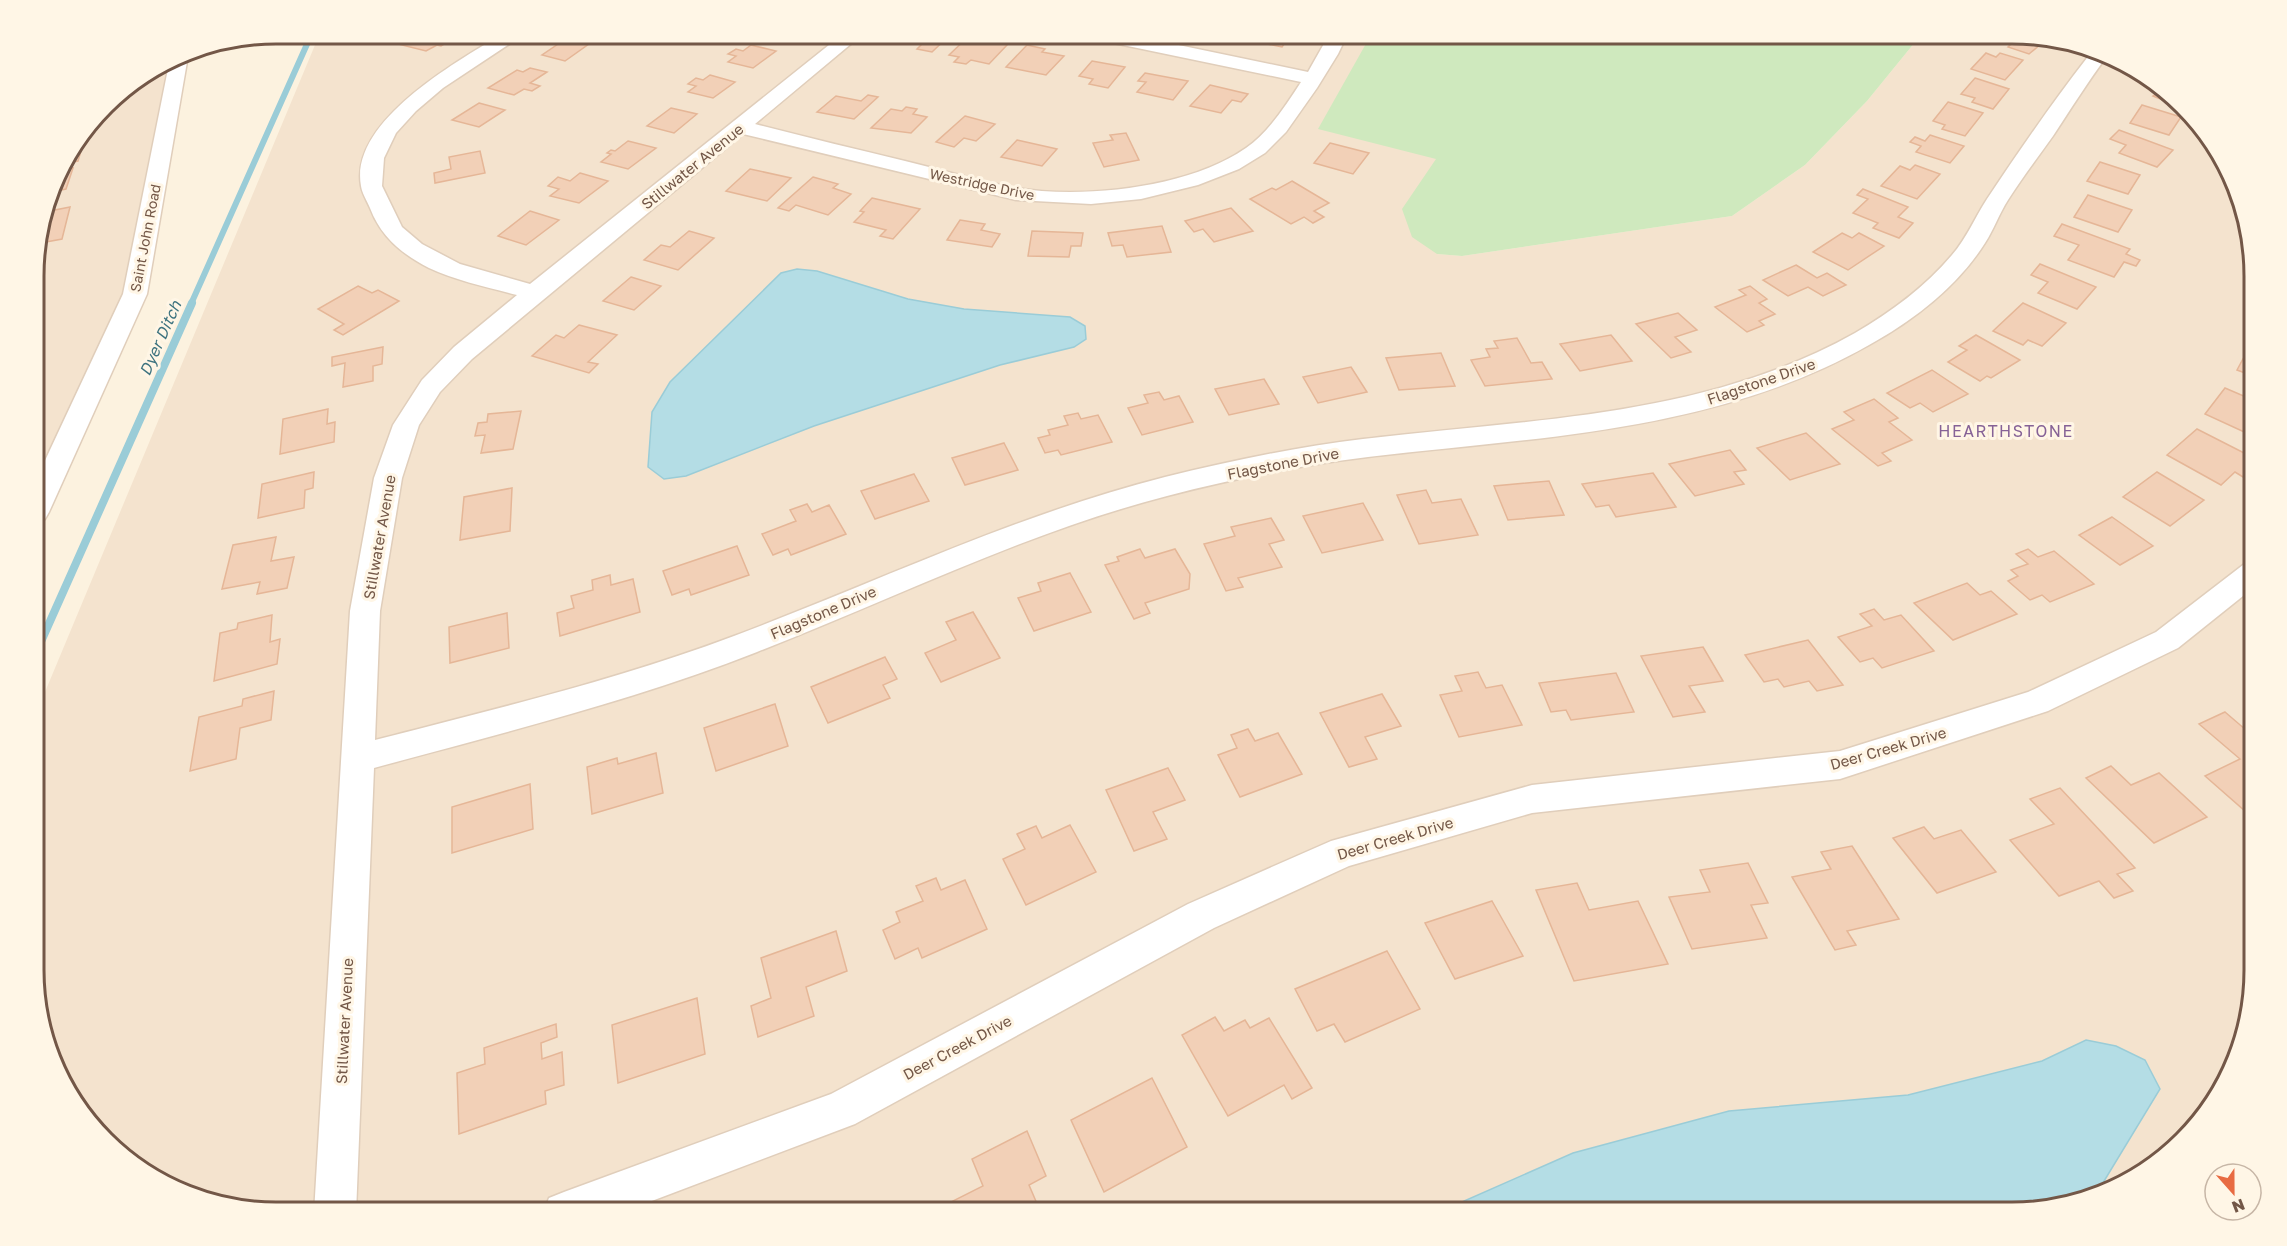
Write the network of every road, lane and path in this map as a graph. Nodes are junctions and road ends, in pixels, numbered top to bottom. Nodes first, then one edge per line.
1 (500, 44) edge
2 (842, 44) edge
3 (1146, 44) edge
4 (1334, 44) edge
5 (2096, 60) edge
6 (179, 65) edge
7 (1313, 79) junction
8 (740, 127) junction
9 (534, 293) junction
10 (44, 492) edge
11 (2244, 580) edge
12 (358, 758) junction
13 (336, 1202) edge
14 (594, 1202) edge

1 - 9 street
2 - 8 street, Stillwater Avenue
3 - 7 street
4 - 7 street, Westridge Drive
5 - 12 street, Flagstone Drive
6 - 10 street, Saint John Road
7 - 8 street, Westridge Drive
8 - 9 street, Stillwater Avenue
9 - 12 street, Stillwater Avenue
11 - 14 street, Deer Creek Drive
12 - 13 street, Stillwater Avenue

